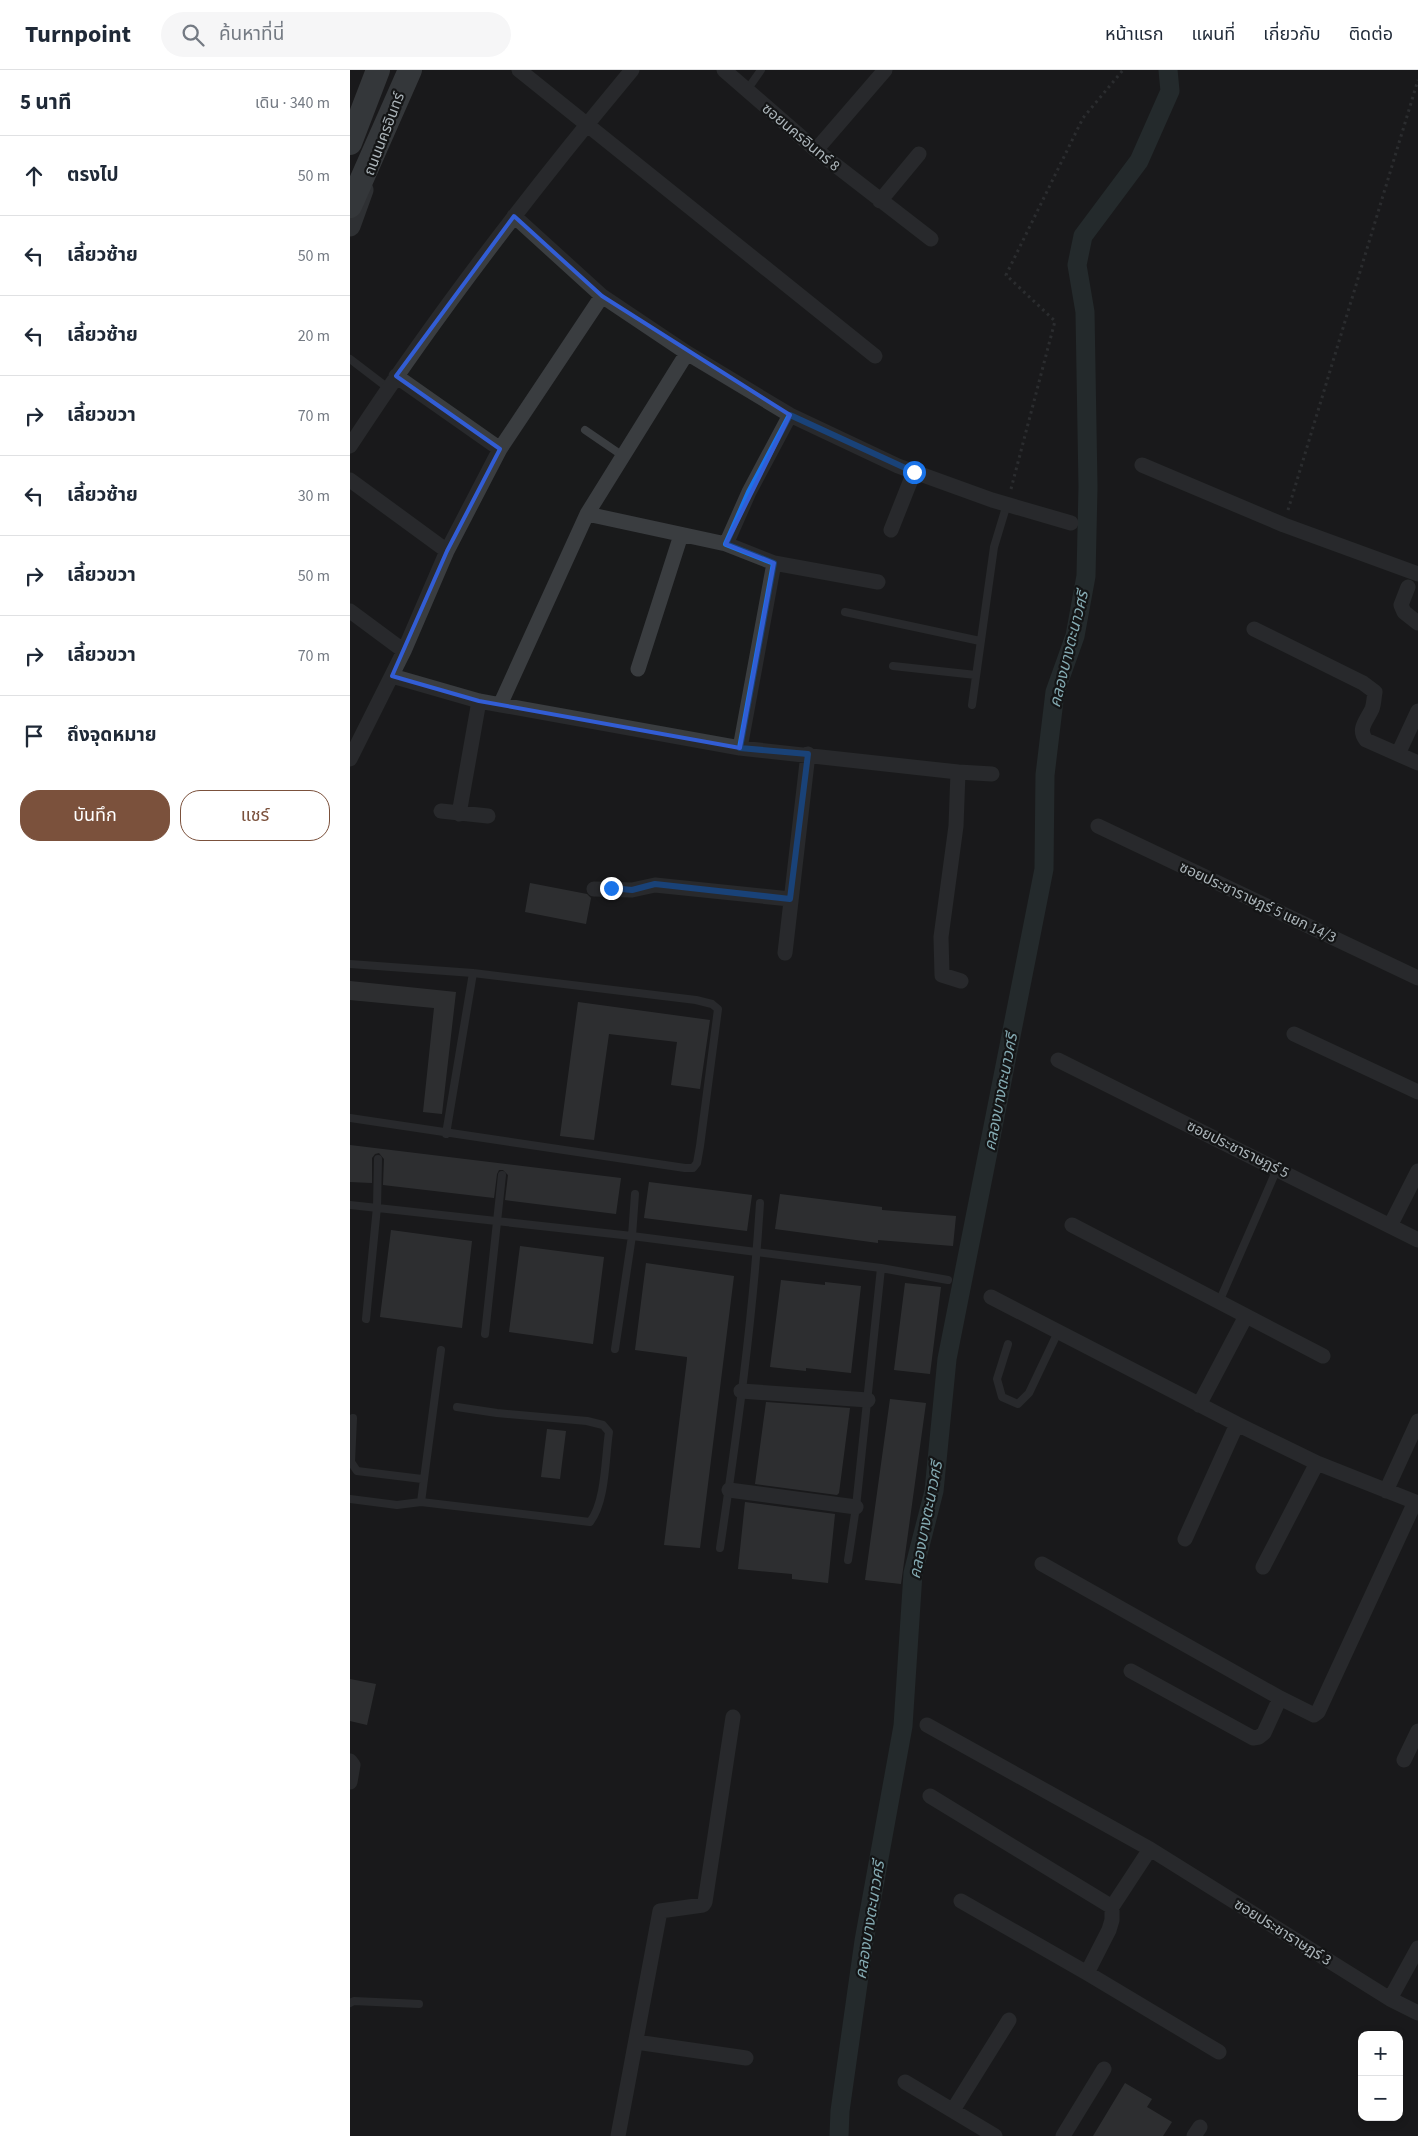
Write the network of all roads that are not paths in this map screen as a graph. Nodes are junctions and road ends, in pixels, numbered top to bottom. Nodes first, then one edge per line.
1 (378, 70) edge
2 (410, 70) edge
3 (519, 70) edge
4 (632, 70) edge
5 (724, 70) edge
6 (761, 70) edge
7 (885, 70) edge
8 (747, 90) junction
9 (588, 124) junction
10 (384, 131) junction
11 (350, 143) edge
12 (816, 150) junction
13 (919, 154) dead end
14 (880, 201) junction
15 (350, 206) edge
16 (514, 216) junction
17 (350, 226) edge
18 (931, 239) dead end
19 (602, 296) junction
20 (687, 353) junction
21 (875, 356) dead end
22 (350, 359) edge
23 (392, 382) junction
24 (790, 415) junction
25 (585, 430) dead end
26 (350, 446) edge
27 (500, 449) junction
28 (623, 456) junction
29 (1142, 465) dead end
30 (914, 472) junction
31 (350, 480) edge
32 (1007, 504) junction
33 (587, 514) junction
34 (1071, 523) dead end
35 (891, 530) dead end
36 (681, 535) junction
37 (726, 544) junction
38 (447, 551) junction
39 (774, 563) junction
40 (1418, 574) edge
41 (878, 582) dead end
42 (1408, 587) dead end
43 (350, 611) edge
44 (845, 612) dead end
45 (1418, 622) edge
46 (1254, 629) dead end
47 (980, 641) junction
48 (404, 651) junction
49 (893, 666) dead end
50 (638, 669) dead end
51 (976, 675) junction
52 (392, 676) junction
53 (479, 701) junction
54 (500, 705) junction
55 (972, 705) dead end
56 (1418, 711) edge
57 (740, 748) junction
58 (808, 754) junction
59 (1398, 754) junction
60 (350, 759) edge
61 (1418, 763) edge
62 (958, 772) junction
63 (992, 774) dead end
64 (441, 811) dead end
65 (459, 814) junction
66 (488, 816) dead end
67 (1098, 826) dead end
68 (594, 889) dead end
69 (790, 899) junction
70 (785, 953) dead end
71 (350, 964) edge
72 (473, 973) junction
73 (1418, 978) edge
74 (961, 982) dead end
75 (1294, 1034) dead end
76 (1058, 1060) dead end
77 (1418, 1092) edge
78 (350, 1118) edge
79 (446, 1134) junction
80 (378, 1159) dead end
81 (1278, 1168) junction
82 (1418, 1170) edge
83 (502, 1175) dead end
84 (635, 1194) dead end
85 (760, 1203) dead end
86 (350, 1205) edge
87 (377, 1208) junction
88 (498, 1221) junction
89 (1072, 1225) dead end
90 (1390, 1226) junction
91 (632, 1236) junction
92 (1418, 1240) edge
93 (757, 1252) junction
94 (882, 1268) junction
95 (948, 1280) dead end
96 (991, 1297) dead end
97 (1219, 1302) junction
98 (1246, 1316) junction
99 (366, 1319) dead end
100 (1058, 1332) junction
101 (485, 1334) dead end
102 (1008, 1344) dead end
103 (615, 1349) dead end
104 (441, 1350) dead end
105 (1323, 1356) dead end
106 (741, 1391) junction
107 (868, 1400) junction
108 (1199, 1405) junction
109 (457, 1408) dead end
110 (354, 1418) dead end
111 (1418, 1421) edge
112 (1237, 1424) junction
113 (1317, 1463) junction
114 (422, 1479) junction
115 (729, 1490) junction
116 (1386, 1491) junction
117 (350, 1499) edge
118 (421, 1502) junction
119 (1416, 1502) edge
120 (856, 1507) junction
121 (1185, 1539) dead end
122 (720, 1548) dead end
123 (848, 1560) dead end
124 (1042, 1564) dead end
125 (1263, 1567) dead end
126 (1131, 1671) dead end
127 (1280, 1698) junction
128 (732, 1718) dead end
129 (927, 1725) dead end
130 (1418, 1731) edge
131 (1404, 1760) dead end
132 (350, 1761) edge
133 (350, 1782) edge
134 (930, 1796) dead end
135 (1150, 1848) junction
136 (961, 1901) dead end
137 (1112, 1907) junction
138 (1418, 1948) edge
139 (1087, 1973) junction
140 (1390, 1999) junction
141 (350, 2003) edge
142 (419, 2004) dead end
143 (1418, 2013) edge
144 (1009, 2020) dead end
145 (636, 2042) junction
146 (1219, 2052) dead end
147 (746, 2058) dead end
148 (1104, 2069) dead end
149 (905, 2082) dead end
150 (953, 2110) junction
151 (618, 2136) edge
152 (995, 2136) edge
153 (1062, 2136) edge

1 - 11 main road, ถนนนครอินทร์
2 - 10 main road, ถนนนครอินทร์
3 - 9 street
4 - 9 street
5 - 8 street, ซอยนครอินทร์ 8
6 - 8 lane
7 - 12 street
8 - 12 street, ซอยนครอินทร์ 8
9 - 16 street
9 - 21 street
10 - 15 main road
10 - 17 main road, ถนนนครอินทร์
12 - 14 street, ซอยนครอินทร์ 8
13 - 14 street
14 - 18 street, ซอยนครอินทร์ 8
16 - 19 street
16 - 23 street
19 - 20 street
19 - 27 street
20 - 24 street
20 - 28 street
22 - 23 lane
23 - 26 street
23 - 27 street
24 - 30 street
24 - 37 street
25 - 28 lane
27 - 38 street
28 - 33 street
29 - 40 street
30 - 32 street
30 - 35 street
31 - 38 street
32 - 34 street
32 - 47 lane
33 - 36 street
33 - 54 street
36 - 37 street
36 - 50 street
37 - 39 street
38 - 48 street
39 - 41 street
39 - 57 street
42 - 45 street
43 - 48 street
44 - 47 lane
46 - 59 street
47 - 51 lane
48 - 52 street
49 - 51 lane
51 - 55 lane
52 - 53 street
52 - 60 street
53 - 54 street
53 - 65 street
54 - 57 street
56 - 59 street
57 - 58 street
58 - 62 street
58 - 69 street
59 - 61 street
62 - 63 street
62 - 74 street
64 - 65 street
65 - 66 street
67 - 73 street, ซอยประชาราษฎร์ 5 แยก 14/3
68 - 69 street
69 - 70 street
71 - 72 lane
72 - 79 lane
72 - 79 lane
75 - 77 street
76 - 81 street, ซอยประชาราษฏร์ 5
78 - 79 lane
80 - 87 lane
81 - 90 street, ซอยประชาราษฏร์ 5
81 - 97 lane
82 - 90 street
83 - 88 lane
84 - 91 lane
85 - 93 lane
86 - 87 lane
87 - 88 lane
87 - 99 lane
88 - 91 lane
88 - 101 lane
89 - 97 street
90 - 92 street, ซอยประชาราษฏร์ 5
91 - 93 lane
91 - 103 lane
93 - 94 lane
93 - 106 lane
94 - 95 lane
94 - 107 lane
96 - 100 street
97 - 98 street
98 - 105 street
98 - 108 street
100 - 102 lane
100 - 108 street
104 - 114 lane
106 - 107 street
106 - 115 lane
107 - 120 lane
108 - 112 street
109 - 118 lane
110 - 114 lane
111 - 116 street
112 - 113 street
112 - 121 street
113 - 116 street
113 - 125 street
114 - 118 lane
115 - 120 street
115 - 122 lane
116 - 119 street
117 - 118 lane
119 - 127 street
120 - 123 lane
124 - 127 street
126 - 127 street
128 - 145 street
129 - 135 street, ซอยประชาราษฏร์ 3
130 - 131 street
132 - 133 street
134 - 137 street
135 - 137 street
135 - 140 street, ซอยประชาราษฏร์ 3
136 - 139 street
137 - 139 street
138 - 140 street
139 - 146 street
140 - 143 street, ซอยประชาราษฏร์ 3
141 - 142 lane
144 - 150 street
145 - 147 street
145 - 151 street
148 - 153 street
149 - 150 street
150 - 152 street

